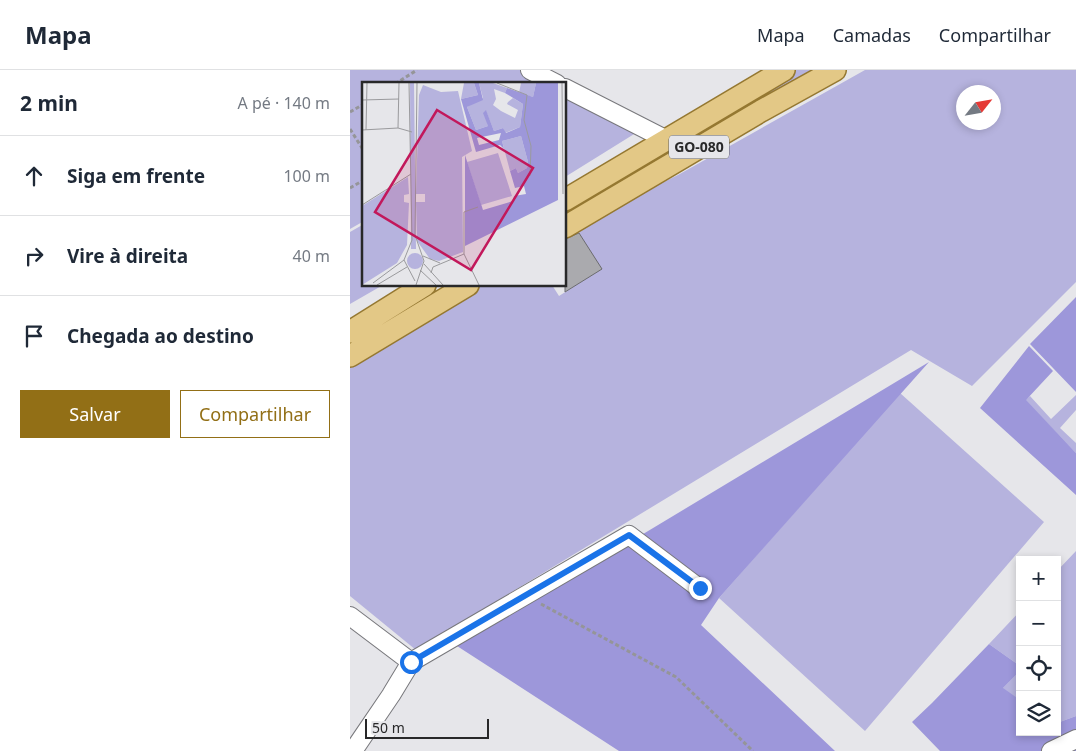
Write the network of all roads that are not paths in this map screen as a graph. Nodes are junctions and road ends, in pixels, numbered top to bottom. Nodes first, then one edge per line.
1 (530, 70) edge
2 (784, 70) edge
3 (836, 70) edge
4 (553, 82) edge
5 (566, 89) edge
6 (667, 140) junction
7 (566, 199) edge
8 (566, 226) edge
9 (423, 286) edge
10 (466, 286) edge
11 (350, 332) edge
12 (350, 356) edge
13 (700, 588) dead end
14 (350, 616) edge
15 (411, 662) junction
16 (1076, 739) edge
17 (353, 751) edge
18 (1051, 751) edge

1 - 4 street
2 - 6 main road, GO-080
3 - 8 main road, GO-080
5 - 6 street
6 - 7 main road, GO-080
9 - 11 main road
10 - 12 main road
13 - 15 street
14 - 15 street
15 - 17 street
16 - 18 street

